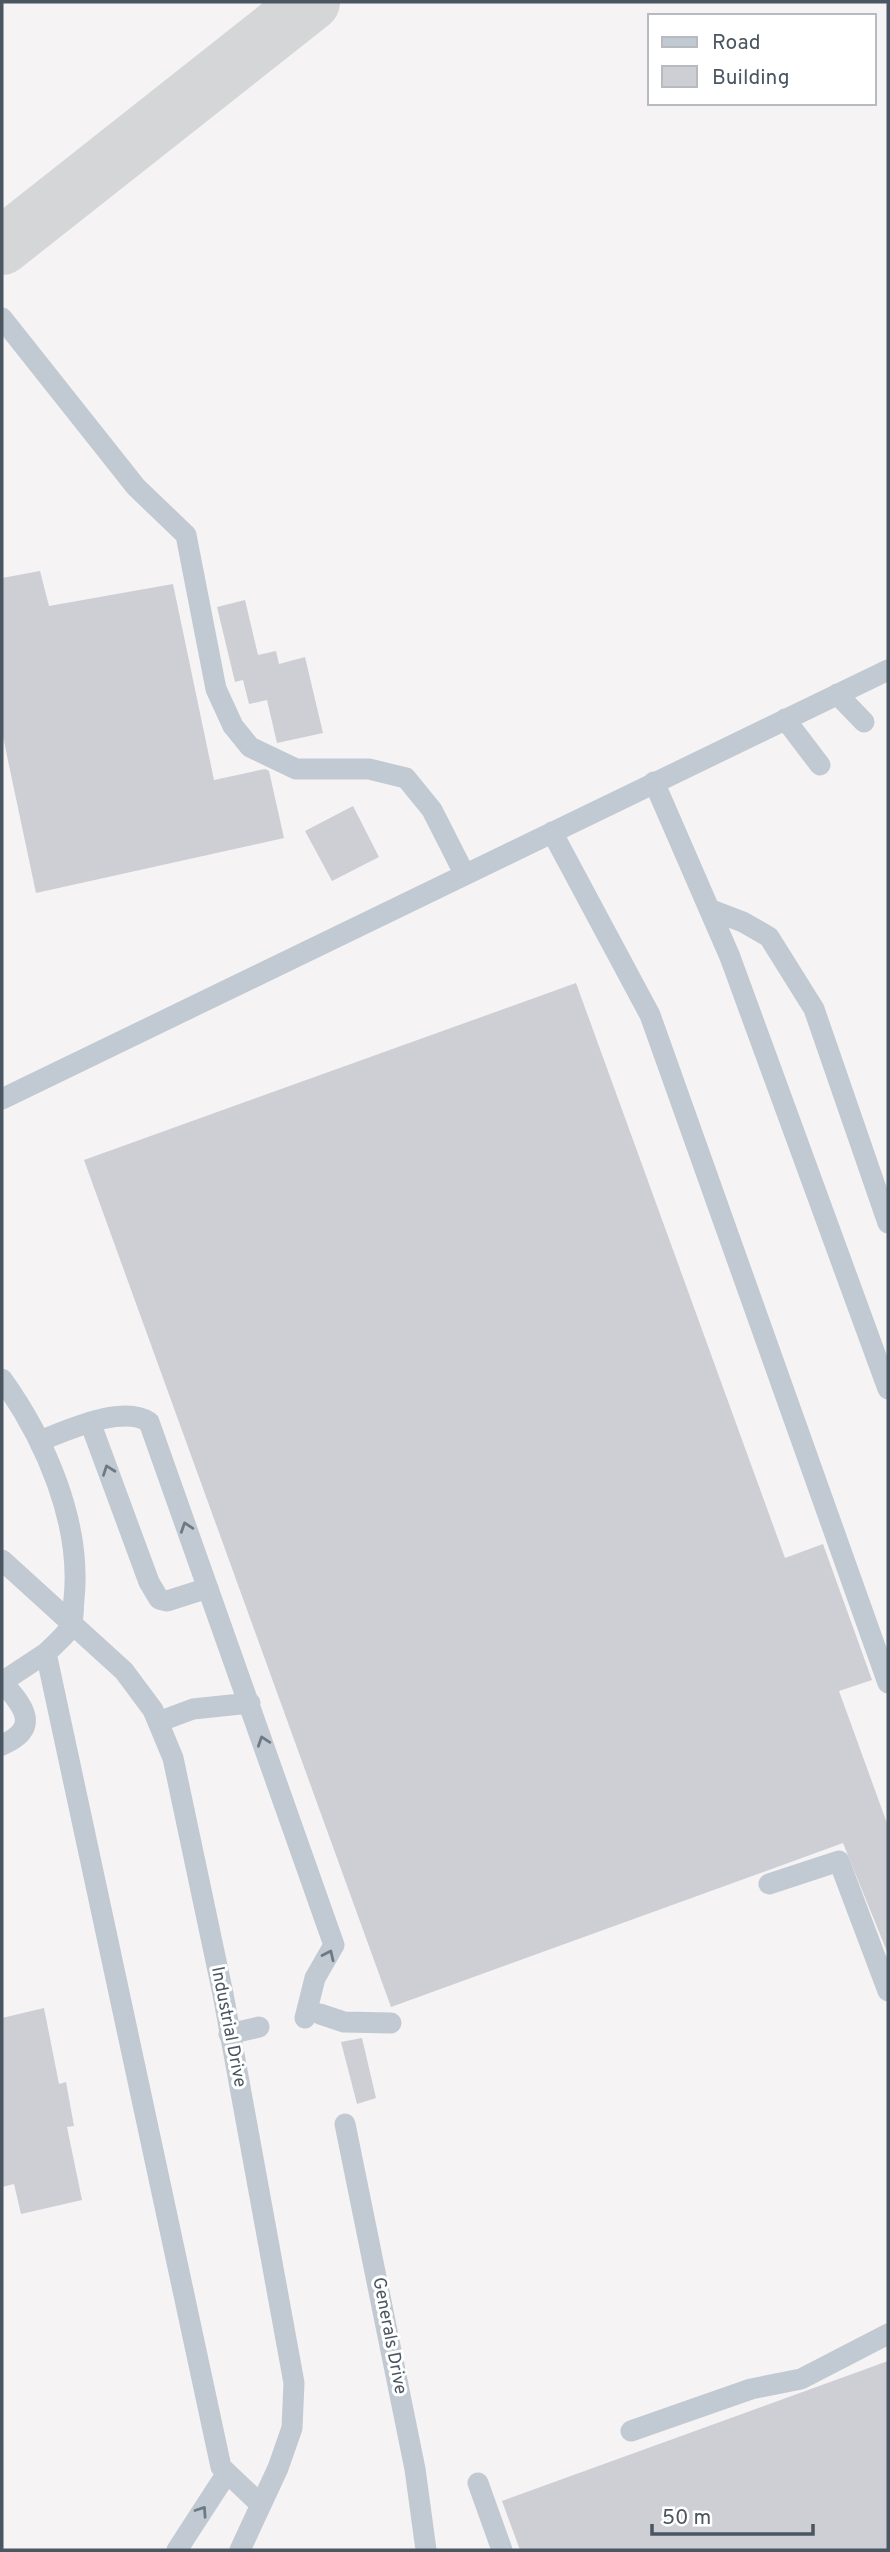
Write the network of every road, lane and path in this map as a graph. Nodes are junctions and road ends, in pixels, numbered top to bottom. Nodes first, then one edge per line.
1 (2, 318) edge
2 (888, 670) edge
3 (837, 694) junction
4 (785, 719) junction
5 (864, 722) dead end
6 (820, 765) dead end
7 (653, 782) junction
8 (552, 832) junction
9 (465, 875) junction
10 (709, 909) junction
11 (2, 1099) edge
12 (888, 1223) edge
13 (2, 1379) edge
14 (888, 1389) edge
15 (90, 1422) junction
16 (39, 1441) junction
17 (2, 1560) edge
18 (208, 1588) junction
19 (71, 1625) junction
20 (47, 1653) junction
21 (2, 1682) edge
22 (888, 1683) edge
23 (250, 1703) junction
24 (158, 1722) junction
25 (2, 1745) edge
26 (769, 1884) dead end
27 (888, 1992) edge
28 (391, 2024) dead end
29 (259, 2027) dead end
30 (229, 2034) junction
31 (345, 2124) dead end
32 (888, 2334) edge
33 (631, 2431) dead end
34 (227, 2473) junction
35 (478, 2483) dead end
36 (261, 2505) junction
37 (177, 2550) edge
38 (240, 2550) edge
39 (426, 2550) edge
40 (502, 2550) edge

1 - 9 street
2 - 3 street
3 - 4 street
3 - 5 street
4 - 6 street
4 - 7 street
7 - 8 street
7 - 10 street
8 - 9 street
8 - 22 street
9 - 11 street
10 - 12 street
10 - 14 street
13 - 16 street
15 - 16 street
18 -> 15 street
18 -> 15 street
16 - 19 street
17 - 19 street, Industrial Drive
18 - 23 street
19 - 20 street
19 - 24 street, Industrial Drive
20 - 21 street
20 - 34 street
21 - 25 street
23 - 24 street
28 -> 23 street
24 - 30 street, Industrial Drive
26 - 27 street
29 - 30 street
30 - 36 street, Industrial Drive
31 - 39 street, Generals Drive
32 - 33 street
34 - 36 street
37 -> 34 street
35 - 40 street
36 - 38 street, Industrial Drive

